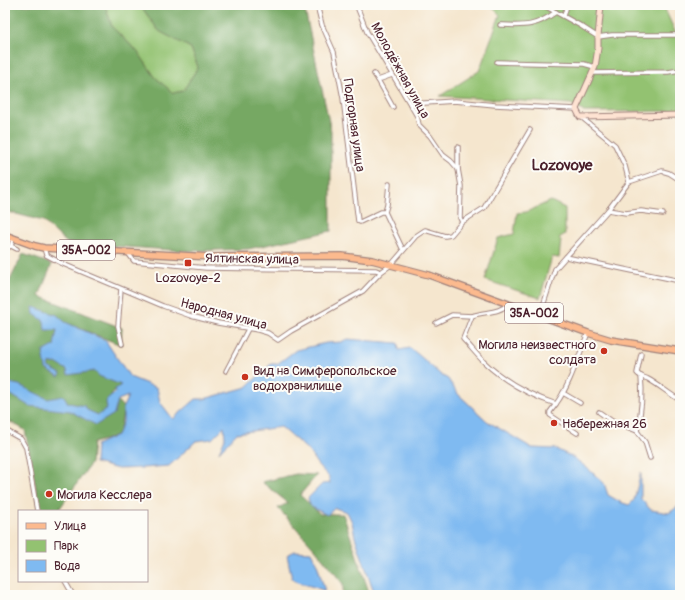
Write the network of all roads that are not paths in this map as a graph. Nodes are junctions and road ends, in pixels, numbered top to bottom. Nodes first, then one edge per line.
1 (317, 5) edge
2 (543, 5) edge
3 (567, 5) edge
4 (602, 5) edge
5 (359, 7) edge
6 (556, 12) junction
7 (564, 16) junction
8 (500, 25) dead end
9 (676, 35) dead end
10 (598, 37) junction
11 (496, 62) dead end
12 (595, 67) junction
13 (680, 70) edge
14 (592, 73) junction
15 (374, 74) dead end
16 (392, 75) junction
17 (378, 80) junction
18 (410, 104) junction
19 (393, 107) dead end
20 (576, 109) junction
21 (680, 115) edge
22 (580, 117) junction
23 (530, 130) dead end
24 (458, 147) dead end
25 (458, 169) junction
26 (680, 180) edge
27 (629, 182) junction
28 (389, 184) dead end
29 (608, 210) junction
30 (385, 212) junction
31 (663, 214) dead end
32 (462, 222) junction
33 (5, 235) edge
34 (13, 239) junction
35 (11, 246) junction
36 (44, 248) junction
37 (5, 249) edge
38 (17, 249) dead end
39 (403, 250) junction
40 (128, 253) junction
41 (566, 257) junction
42 (391, 264) junction
43 (381, 272) junction
44 (680, 281) edge
45 (121, 289) junction
46 (509, 303) junction
47 (680, 304) edge
48 (540, 315) junction
49 (472, 316) junction
50 (436, 324) dead end
51 (248, 329) junction
52 (588, 333) junction
53 (122, 344) dead end
54 (680, 347) edge
55 (680, 351) edge
56 (641, 354) dead end
57 (226, 371) dead end
58 (640, 376) junction
59 (563, 393) junction
60 (680, 400) edge
61 (580, 403) dead end
62 (556, 404) junction
63 (599, 412) dead end
64 (5, 430) edge
65 (637, 431) junction
66 (577, 433) dead end
67 (650, 458) dead end
68 (37, 510) edge
69 (66, 582) edge
70 (73, 595) edge

1 - 30 street, Подгорная улица
2 - 6 street
3 - 7 street
4 - 10 main road
5 - 16 street, Молодёжная улица
6 - 7 street
6 - 8 street
7 - 10 street
9 - 10 street
10 - 12 main road
11 - 12 street
12 - 14 main road
13 - 14 street
14 - 20 main road
15 - 17 street
16 - 17 street
16 - 18 street, Молодёжная улица
17 - 19 street
18 - 20 street
18 - 25 street, Молодёжная улица
20 - 22 main road
21 - 22 main road
22 - 27 street
23 - 32 street
24 - 25 street
25 - 32 street
26 - 27 street
27 - 29 street
28 - 30 street
29 - 31 street
29 - 41 street
30 - 39 street
32 - 39 street, Народная улица
33 - 34 main road, 35А-002
34 - 35 street
34 - 36 main road, 35А-002
35 - 37 street
35 - 38 street
36 - 40 main road, 35А-002
36 - 45 street, Народная улица
39 - 42 street, Народная улица
40 - 42 main road, 35А-002
40 - 43 street, Ялтинская улица
41 - 44 street
41 - 48 street
42 - 43 street, Народная улица
42 - 46 main road, 35А-002
43 - 51 street, Народная улица
45 - 51 street, Народная улица
45 - 53 street
46 - 48 main road, 35А-002
46 - 49 street
47 - 54 street
48 - 52 main road, 35А-002
49 - 50 street
49 - 62 street
51 - 57 street
52 - 55 main road, 35А-002
52 - 59 street
56 - 58 street
58 - 60 street
58 - 65 street
59 - 61 street
59 - 62 street
62 - 66 street
63 - 65 street
64 - 68 street
65 - 67 street
69 - 70 street

